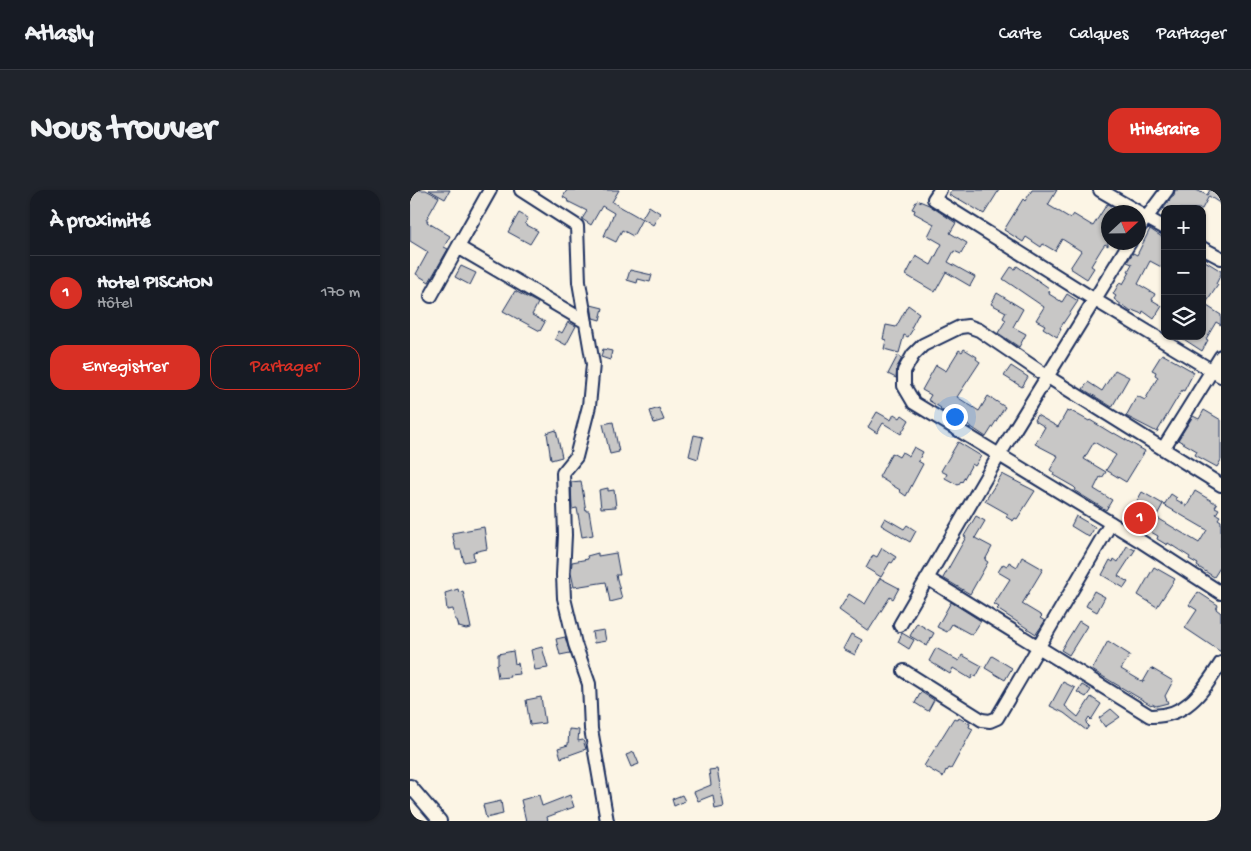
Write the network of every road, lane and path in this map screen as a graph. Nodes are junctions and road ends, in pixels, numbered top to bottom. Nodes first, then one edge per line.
1 (490, 190) edge
2 (521, 190) edge
3 (940, 190) edge
4 (1100, 190) edge
5 (1167, 190) edge
6 (1126, 205) edge
7 (1146, 209) edge
8 (1146, 217) edge
9 (1161, 226) edge
10 (458, 246) junction
11 (1125, 250) edge
12 (1206, 250) edge
13 (1221, 258) edge
14 (431, 296) dead end
15 (1095, 300) junction
16 (586, 322) junction
17 (1221, 356) edge
18 (1216, 373) edge
19 (1048, 377) junction
20 (1163, 449) junction
21 (999, 455) junction
22 (1221, 485) edge
23 (1111, 523) junction
24 (926, 578) junction
25 (1221, 592) edge
26 (900, 625) dead end
27 (1039, 647) junction
28 (1221, 663) edge
29 (904, 671) dead end
30 (410, 786) edge
31 (440, 821) edge
32 (607, 821) edge

1 - 10 street
2 - 16 street
3 - 15 street
4 - 6 street
5 - 7 street
8 - 9 street
10 - 14 street
10 - 16 street
11 - 15 street
12 - 13 street
15 - 18 street
15 - 19 street
16 - 32 street
17 - 18 street
18 - 20 street
19 - 20 street
19 - 21 street
19 - 21 street
20 - 22 street
21 - 23 street
21 - 24 street
23 - 25 street
23 - 27 street
24 - 26 street
24 - 27 street
27 - 28 street
27 - 29 street
30 - 31 street

